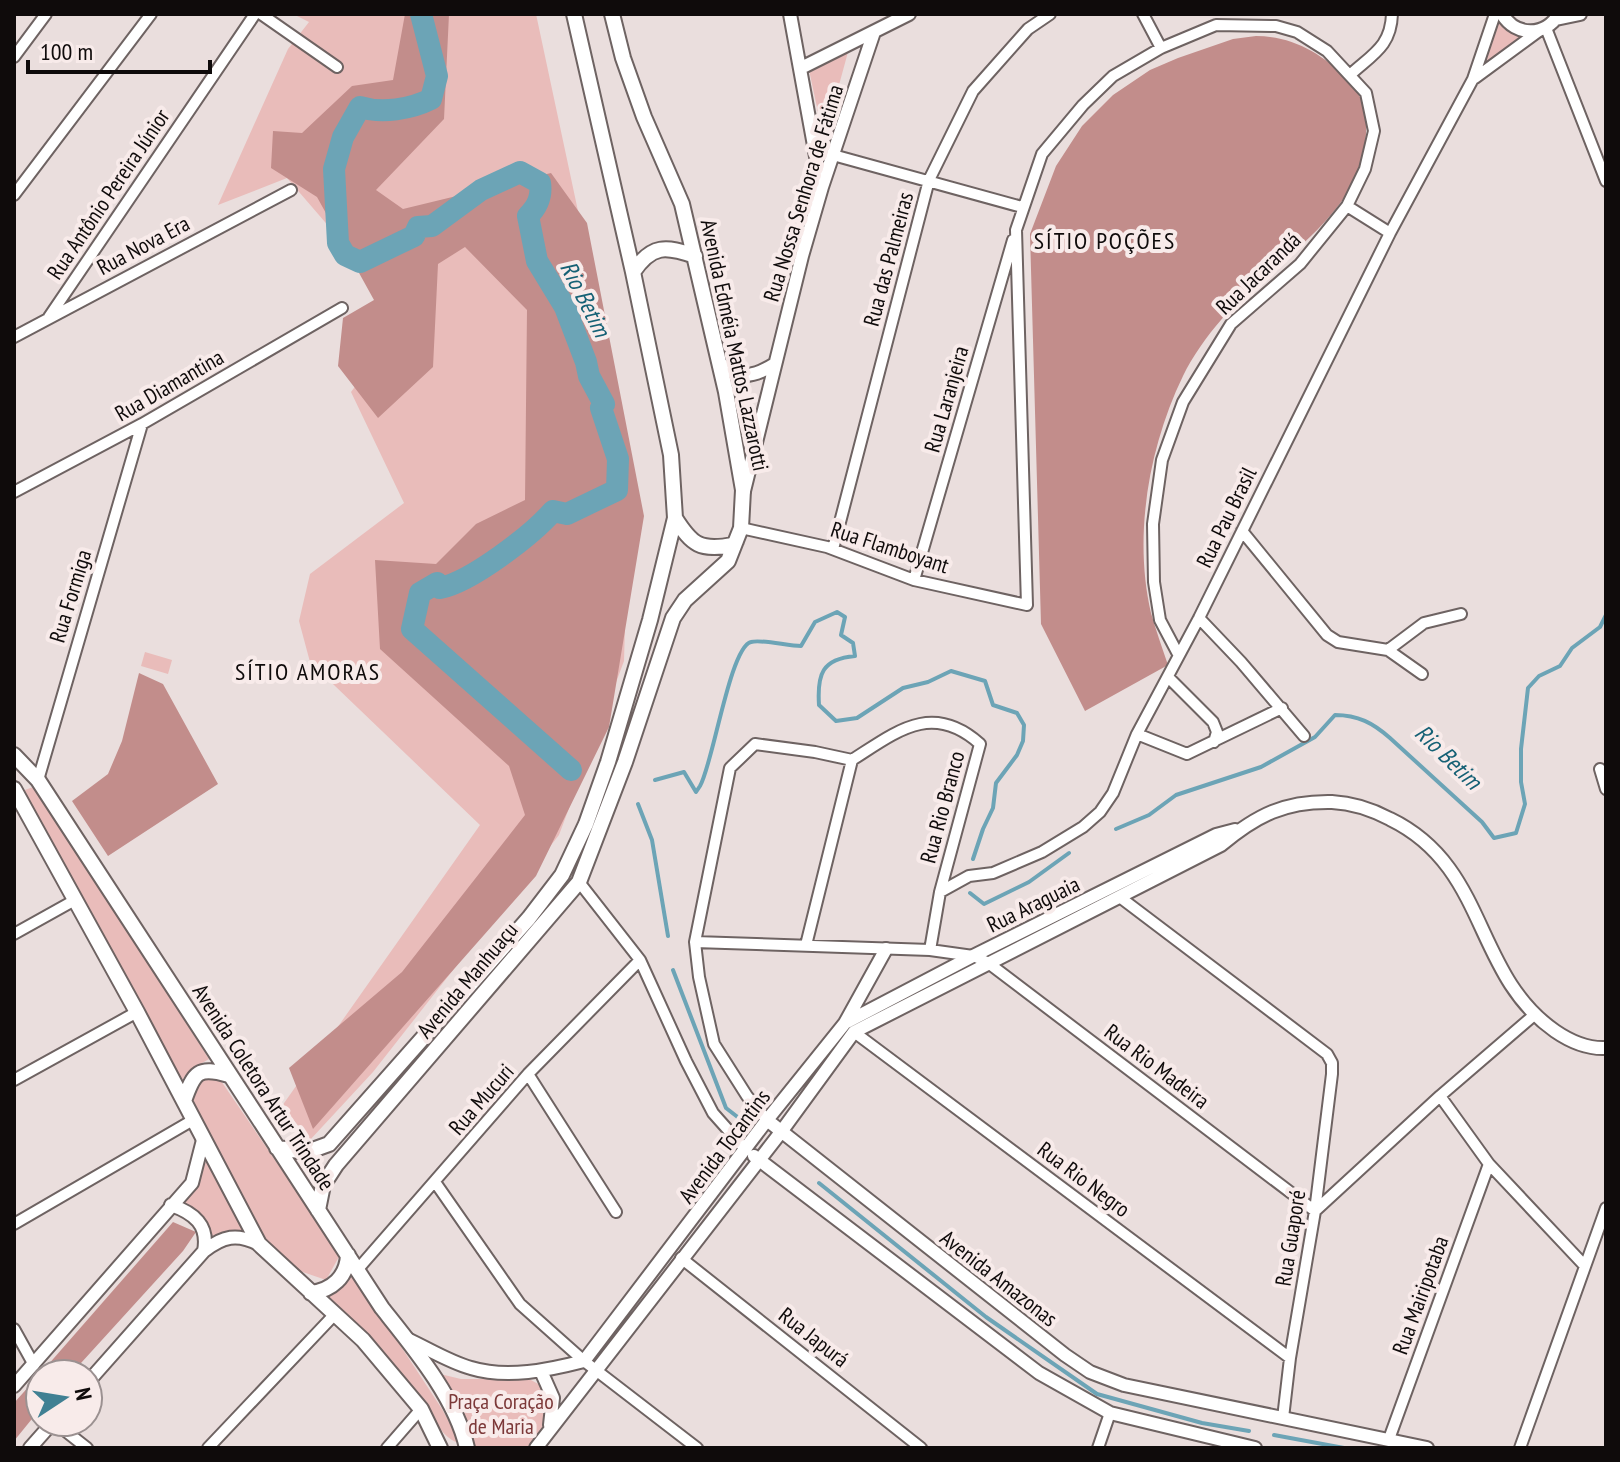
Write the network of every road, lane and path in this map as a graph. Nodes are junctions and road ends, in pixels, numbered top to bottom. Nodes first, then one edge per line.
1 (46, 14) edge
2 (151, 14) edge
3 (255, 14) edge
4 (261, 14) edge
5 (574, 14) edge
6 (612, 14) edge
7 (790, 14) edge
8 (909, 14) edge
9 (1050, 14) edge
10 (1143, 14) edge
11 (1392, 14) edge
12 (1495, 14) edge
13 (1502, 14) edge
14 (1580, 14) edge
15 (1558, 16) edge
16 (1542, 30) junction
17 (874, 32) junction
18 (1161, 48) junction
19 (14, 57) edge
20 (337, 67) dead end
21 (801, 68) junction
22 (1351, 74) junction
23 (1473, 79) junction
24 (833, 155) junction
25 (929, 180) junction
26 (1606, 181) edge
27 (822, 187) junction
28 (291, 190) dead end
29 (14, 195) edge
30 (1347, 206) junction
31 (1022, 207) junction
32 (1016, 230) junction
33 (1390, 233) junction
34 (695, 256) junction
35 (633, 272) junction
36 (342, 308) dead end
37 (49, 317) junction
38 (14, 337) edge
39 (719, 363) junction
40 (773, 365) junction
41 (142, 424) junction
42 (14, 492) edge
43 (743, 497) junction
44 (675, 518) junction
45 (1242, 531) junction
46 (738, 535) junction
47 (833, 549) junction
48 (914, 580) junction
49 (1027, 605) joint
50 (1461, 614) dead end
51 (1199, 618) junction
52 (1388, 650) junction
53 (1178, 654) junction
54 (1422, 674) dead end
55 (1168, 677) junction
56 (1282, 708) junction
57 (1137, 734) junction
58 (1304, 736) dead end
59 (1214, 742) junction
60 (14, 755) edge
61 (852, 760) junction
62 (1600, 769) dead end
63 (38, 780) junction
64 (14, 787) edge
65 (1606, 789) edge
66 (1242, 828) junction
67 (579, 882) junction
68 (940, 892) junction
69 (1121, 898) junction
70 (75, 900) junction
71 (14, 934) edge
72 (695, 942) junction
73 (806, 945) junction
74 (886, 949) junction
75 (930, 950) junction
76 (973, 956) junction
77 (640, 960) junction
78 (987, 962) junction
79 (137, 1012) junction
80 (1533, 1016) junction
81 (849, 1028) junction
82 (1606, 1048) edge
83 (528, 1074) junction
84 (229, 1075) junction
85 (14, 1080) edge
86 (1440, 1096) junction
87 (184, 1101) junction
88 (193, 1120) junction
89 (767, 1120) junction
90 (781, 1132) junction
91 (203, 1140) junction
92 (277, 1148) junction
93 (745, 1149) junction
94 (758, 1159) junction
95 (1489, 1164) junction
96 (435, 1182) junction
97 (171, 1205) junction
98 (1606, 1208) edge
99 (318, 1210) junction
100 (1315, 1211) junction
101 (616, 1212) dead end
102 (14, 1224) edge
103 (259, 1244) junction
104 (204, 1251) junction
105 (348, 1255) junction
106 (681, 1258) junction
107 (1585, 1266) junction
108 (358, 1269) junction
109 (311, 1293) junction
110 (335, 1314) junction
111 (14, 1329) edge
112 (407, 1339) junction
113 (30, 1358) edge
114 (40, 1358) edge
115 (1290, 1358) junction
116 (584, 1361) junction
117 (104, 1364) edge
118 (595, 1369) junction
119 (541, 1371) junction
120 (421, 1409) junction
121 (1110, 1413) junction
122 (1283, 1418) junction
123 (548, 1432) junction
124 (1389, 1439) junction
125 (441, 1446) edge
126 (208, 1448) edge
127 (387, 1448) edge
128 (467, 1448) edge
129 (536, 1448) edge
130 (697, 1448) edge
131 (921, 1448) edge
132 (1098, 1448) edge
133 (1254, 1448) edge
134 (1427, 1448) edge
135 (1520, 1448) edge

1 - 19 street
2 - 29 street
3 - 37 street, Rua Antônio Pereira Júnior
4 - 20 street
5 - 35 main road
6 - 34 main road, Avenida Edméia Mattos Lazzarotti
7 - 21 street
8 - 17 street
9 - 25 street, Rua das Palmeiras
10 - 18 street
11 - 22 street
12 - 23 street, Rua Pau Brasil
13 - 16 street
14 - 15 street
15 - 16 street
16 - 23 street, Rua Pau Brasil
16 - 26 street
17 - 21 street
17 - 24 street, Rua Nossa Senhora de Fátima
18 - 22 street, Rua Jacarandá
18 - 31 street, Rua Jacarandá
21 - 27 street
22 - 30 street, Rua Jacarandá
23 - 33 street, Rua Pau Brasil
24 - 25 street
24 - 27 street, Rua Nossa Senhora de Fátima
25 - 31 street
25 - 47 street, Rua das Palmeiras
27 - 40 street, Rua Nossa Senhora de Fátima
28 - 37 street, Rua Nova Era
30 - 33 street
30 - 53 street, Rua Jacarandá
31 - 32 street, Rua Jacarandá
32 - 48 street, Rua Laranjeira
32 - 49 street, Rua Jacarandá
33 - 45 street, Rua Pau Brasil
34 - 35 main road
34 - 39 main road, Avenida Edméia Mattos Lazzarotti
35 - 44 main road
36 - 41 street, Rua Diamantina
37 - 38 street, Rua Nova Era
39 - 40 street
39 - 43 main road, Avenida Edméia Mattos Lazzarotti
40 - 43 street, Rua Nossa Senhora de Fátima
41 - 42 street, Rua Diamantina
41 - 63 street, Rua Formiga
43 - 46 main road, Avenida Edméia Mattos Lazzarotti
44 - 46 main road
44 - 92 main road, Avenida Manhuaçu
45 - 51 street, Rua Pau Brasil
45 - 52 street
46 - 47 street, Rua Flamboyant
46 - 67 main road, Avenida Manhuaçu
47 - 48 street, Rua Flamboyant
48 - 49 street, Rua Flamboyant
50 - 52 street
51 - 53 street, Rua Pau Brasil
51 - 56 street
52 - 54 street
53 - 55 street, Rua Pau Brasil
55 - 57 street, Rua Pau Brasil
55 - 59 street
56 - 58 street
56 - 59 street
57 - 59 street
57 - 68 street, Rua Pau Brasil
60 - 63 main road, Avenida Coletora Artur Trindade
61 - 68 street, Rua Rio Branco
61 - 72 street
61 - 73 street
62 - 65 street
63 - 64 main road
63 - 84 main road, Avenida Coletora Artur Trindade
64 - 70 main road
66 - 69 street, Rua Araguaia
66 - 76 street, Rua Araguaia
66 - 80 street, Rua Araguaia
67 - 77 street
67 - 99 main road, Avenida Manhuaçu
68 - 75 street, Rua Rio Branco
69 - 78 street, Rua Araguaia
69 - 100 street, Rua Guaporé
70 - 71 street
70 - 79 main road
72 - 73 street, Rua Rio Madeira
72 - 89 street, Avenida Amazonas
73 - 74 street, Rua Rio Madeira
74 - 75 street, Rua Rio Madeira
74 - 81 street, Avenida Tocantins
75 - 76 street, Rua Rio Madeira
76 - 78 street, Rua Rio Madeira
76 - 81 street, Rua Araguaia
77 - 83 street, Rua Mucuri
77 - 93 street
78 - 81 street, Rua Araguaia
78 - 100 street, Rua Rio Madeira
79 - 85 street
79 - 87 main road
80 - 82 street, Rua Araguaia
80 - 86 street
81 - 89 street, Avenida Tocantins
81 - 90 street, Avenida Tocantins
81 - 115 street, Rua Rio Negro
83 - 96 street, Rua Mucuri
83 - 101 street
84 - 87 main road
84 - 92 main road, Avenida Coletora Artur Trindade
86 - 95 street
86 - 100 street
87 - 88 main road
88 - 91 main road
88 - 102 street
89 - 90 street, Avenida Amazonas
89 - 93 street, Avenida Tocantins
90 - 94 street, Avenida Tocantins
90 - 122 street, Avenida Amazonas
91 - 97 street
91 - 103 main road
92 - 99 main road, Avenida Coletora Artur Trindade
93 - 94 street
93 - 116 street, Avenida Tocantins
94 - 106 street, Avenida Tocantins
94 - 121 street
95 - 107 street
95 - 124 street, Rua Mairipotaba
96 - 108 street, Rua Mucuri
96 - 116 street
97 - 104 street
97 - 114 street
98 - 107 street
99 - 105 main road, Avenida Coletora Artur Trindade
100 - 115 street, Rua Guaporé
103 - 104 street
103 - 109 main road
104 - 117 street
105 - 108 main road, Avenida Coletora Artur Trindade
105 - 109 main road
106 - 118 street, Avenida Tocantins
106 - 131 street, Rua Japurá
107 - 135 street
108 - 112 main road, Avenida Coletora Artur Trindade
109 - 110 main road
110 - 120 main road
110 - 126 street
111 - 113 street
112 - 119 street
112 - 128 main road, Avenida Coletora Artur Trindade
115 - 122 street, Rua Guaporé
116 - 118 street
116 - 119 street
118 - 123 street, Avenida Tocantins
118 - 130 street
119 - 123 street
120 - 125 main road
120 - 127 street
121 - 132 street
121 - 133 street
122 - 124 street, Avenida Amazonas
123 - 129 street, Avenida Tocantins
124 - 134 street, Avenida Amazonas

